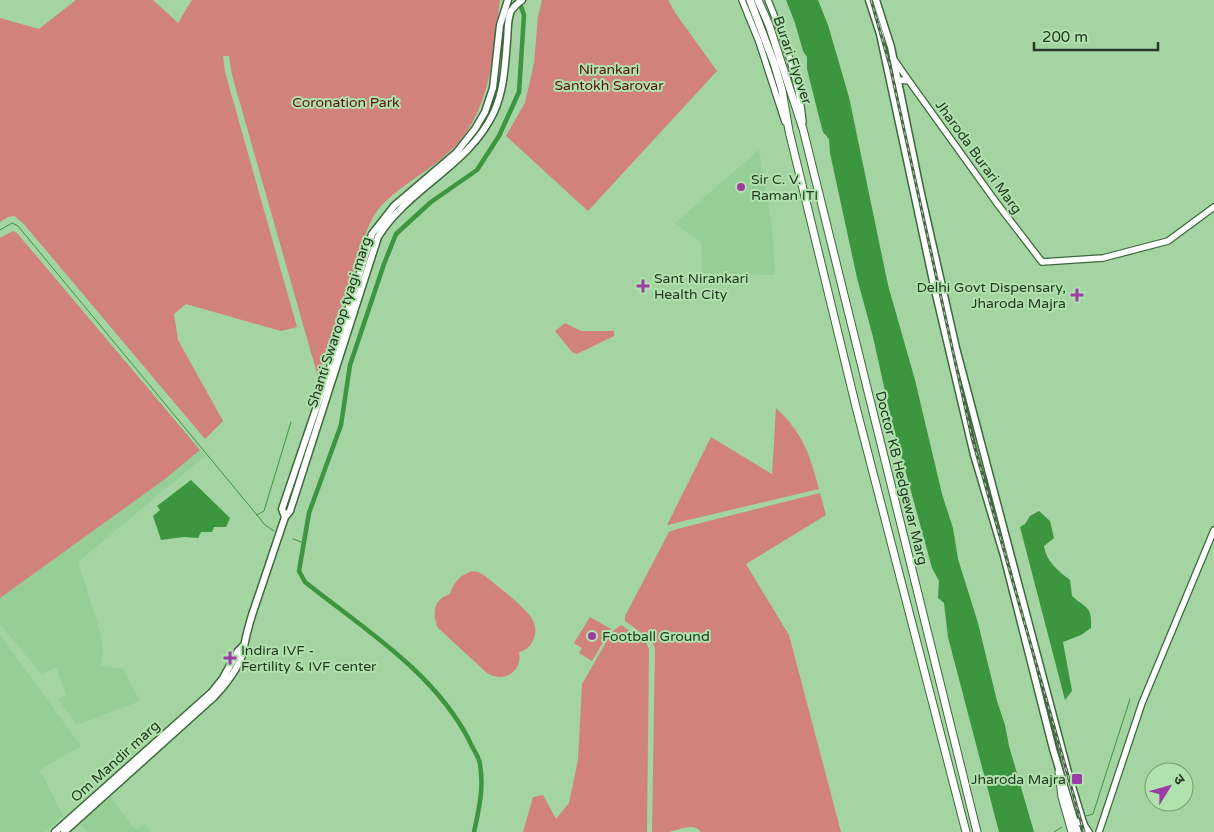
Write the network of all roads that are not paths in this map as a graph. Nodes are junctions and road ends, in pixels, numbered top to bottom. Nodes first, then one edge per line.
1 (508, 0) edge
2 (522, 0) edge
3 (742, 0) edge
4 (750, 0) edge
5 (758, 0) edge
6 (768, 0) edge
7 (869, 0) edge
8 (876, 0) edge
9 (893, 58) junction
10 (894, 79) junction
11 (909, 81) junction
12 (785, 89) junction
13 (803, 129) junction
14 (788, 131) junction
15 (1214, 206) edge
16 (335, 363) junction
17 (1214, 530) edge
18 (194, 711) joint
19 (1059, 772) junction
20 (110, 786) junction
21 (1074, 821) junction
22 (1084, 823) junction
23 (1098, 831) edge
24 (55, 832) edge
25 (64, 832) edge
26 (966, 832) edge
27 (977, 832) edge
28 (1072, 832) edge
29 (1078, 832) edge
30 (1088, 832) edge

1 - 16 main road, Shanti Swaroop tyagi marg
2 - 16 main road, Shanti Swaroop tyagi marg
3 - 14 street
4 - 12 highway, Burari Flyover
5 - 12 highway, Burari Flyover
6 - 13 street
7 - 10 main road
8 - 9 main road
9 - 10 main road
9 - 11 street, Jharoda Burari Marg
10 - 11 street
10 - 19 main road
10 - 22 main road
11 - 15 street, Jharoda Burari Marg
12 - 13 highway, Burari Flyover
12 - 14 highway, Burari Flyover
13 - 27 highway, Doctor KB Hedgewar Marg
14 - 26 highway, Doctor KB Hedgewar Marg
16 - 18 main road, Shanti Swaroop tyagi marg
17 - 23 street
18 - 20 main road, Om Mandir marg
19 - 21 main road
19 - 28 highway
20 - 24 main road, Om Mandir marg
20 - 25 main road, Om Mandir marg
21 - 22 street
21 - 29 main road
22 - 30 main road

